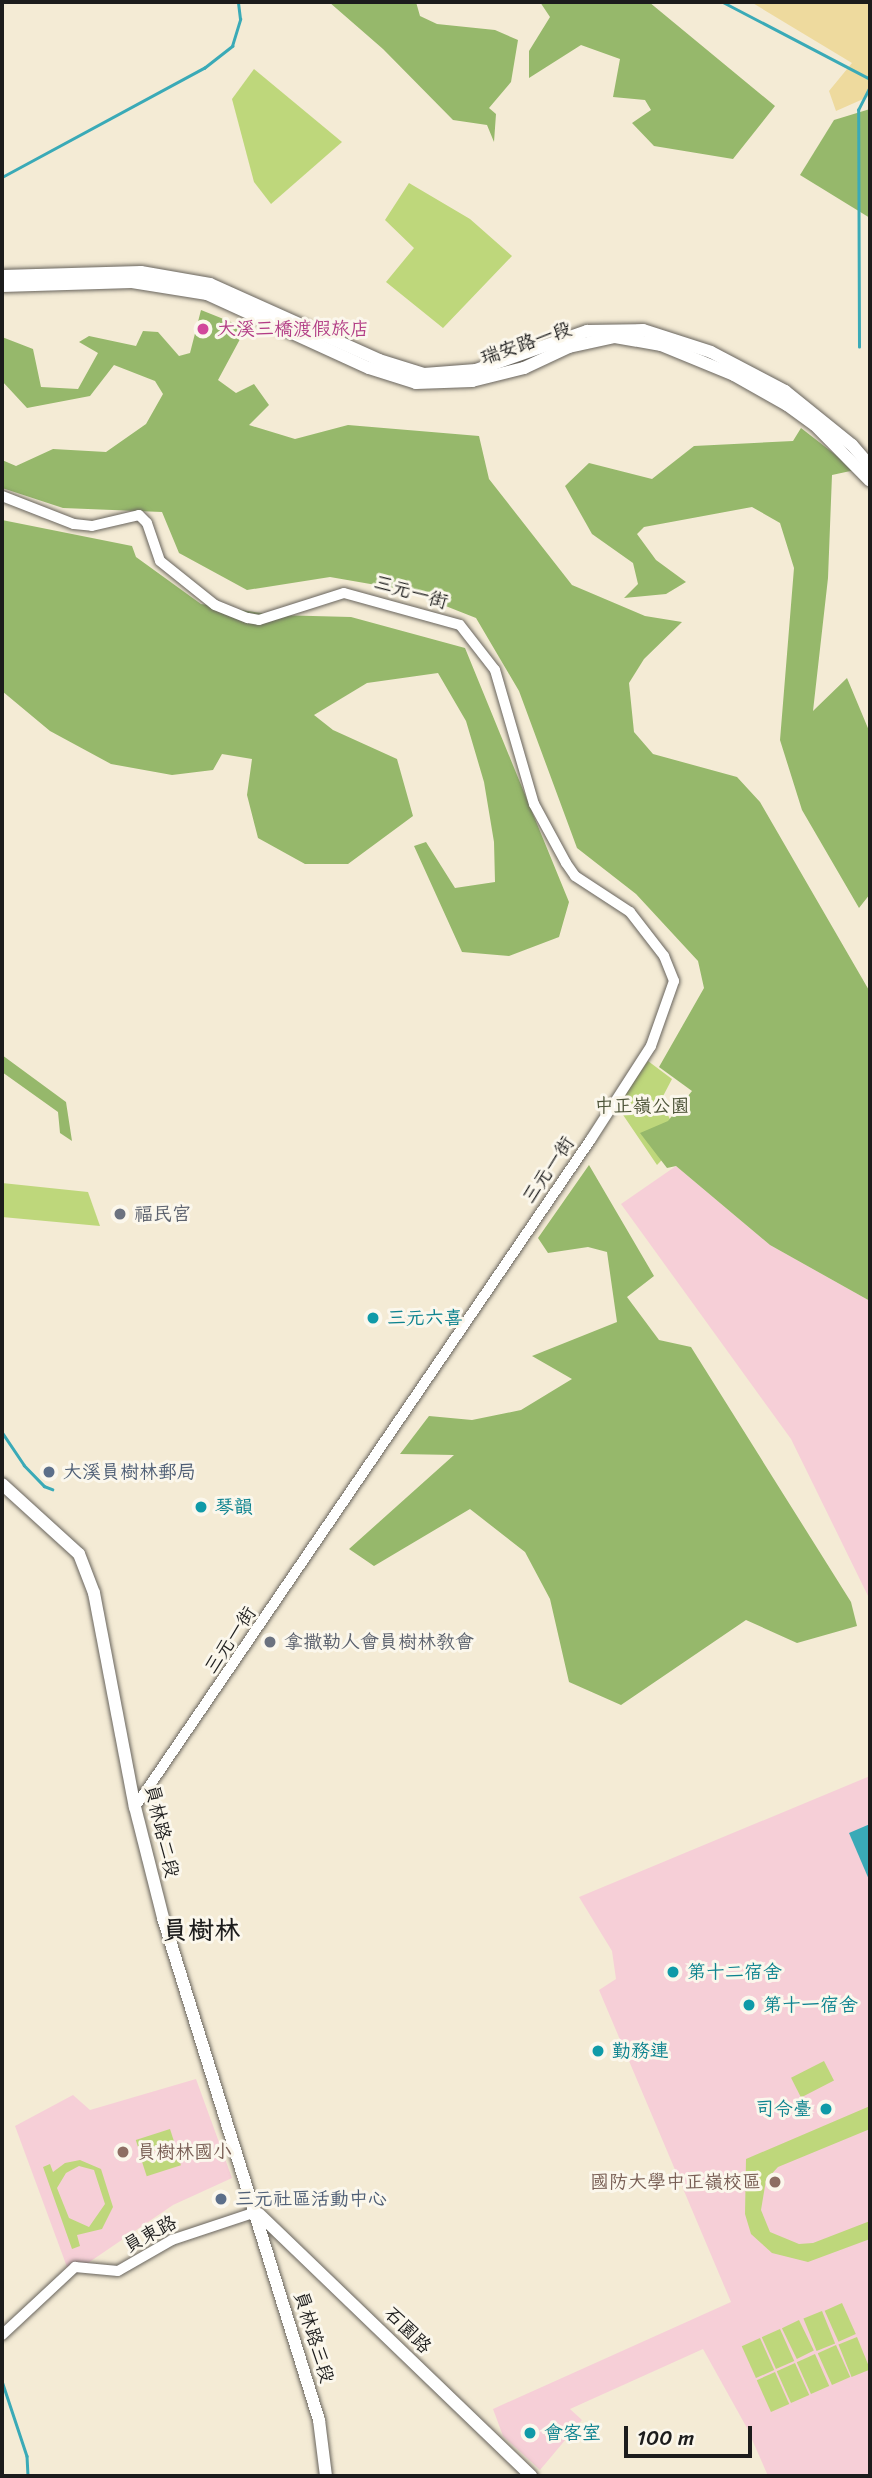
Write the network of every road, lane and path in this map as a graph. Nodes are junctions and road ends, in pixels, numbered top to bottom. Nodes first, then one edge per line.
1 (2, 276) edge
2 (2, 286) edge
3 (870, 466) edge
4 (870, 481) edge
5 (2, 496) edge
6 (2, 1484) edge
7 (135, 1807) junction
8 (256, 2212) junction
9 (2, 2335) edge
10 (326, 2476) edge
11 (531, 2476) edge

1 - 3 main road, 瑞安路一段
2 - 4 main road, 瑞安路一段
5 - 7 street, 三元一街
6 - 7 main road, 員林路二段
7 - 8 main road, 員林路二段
8 - 9 street, 員東路
8 - 10 main road, 員林路三段
8 - 11 main road, 石園路

